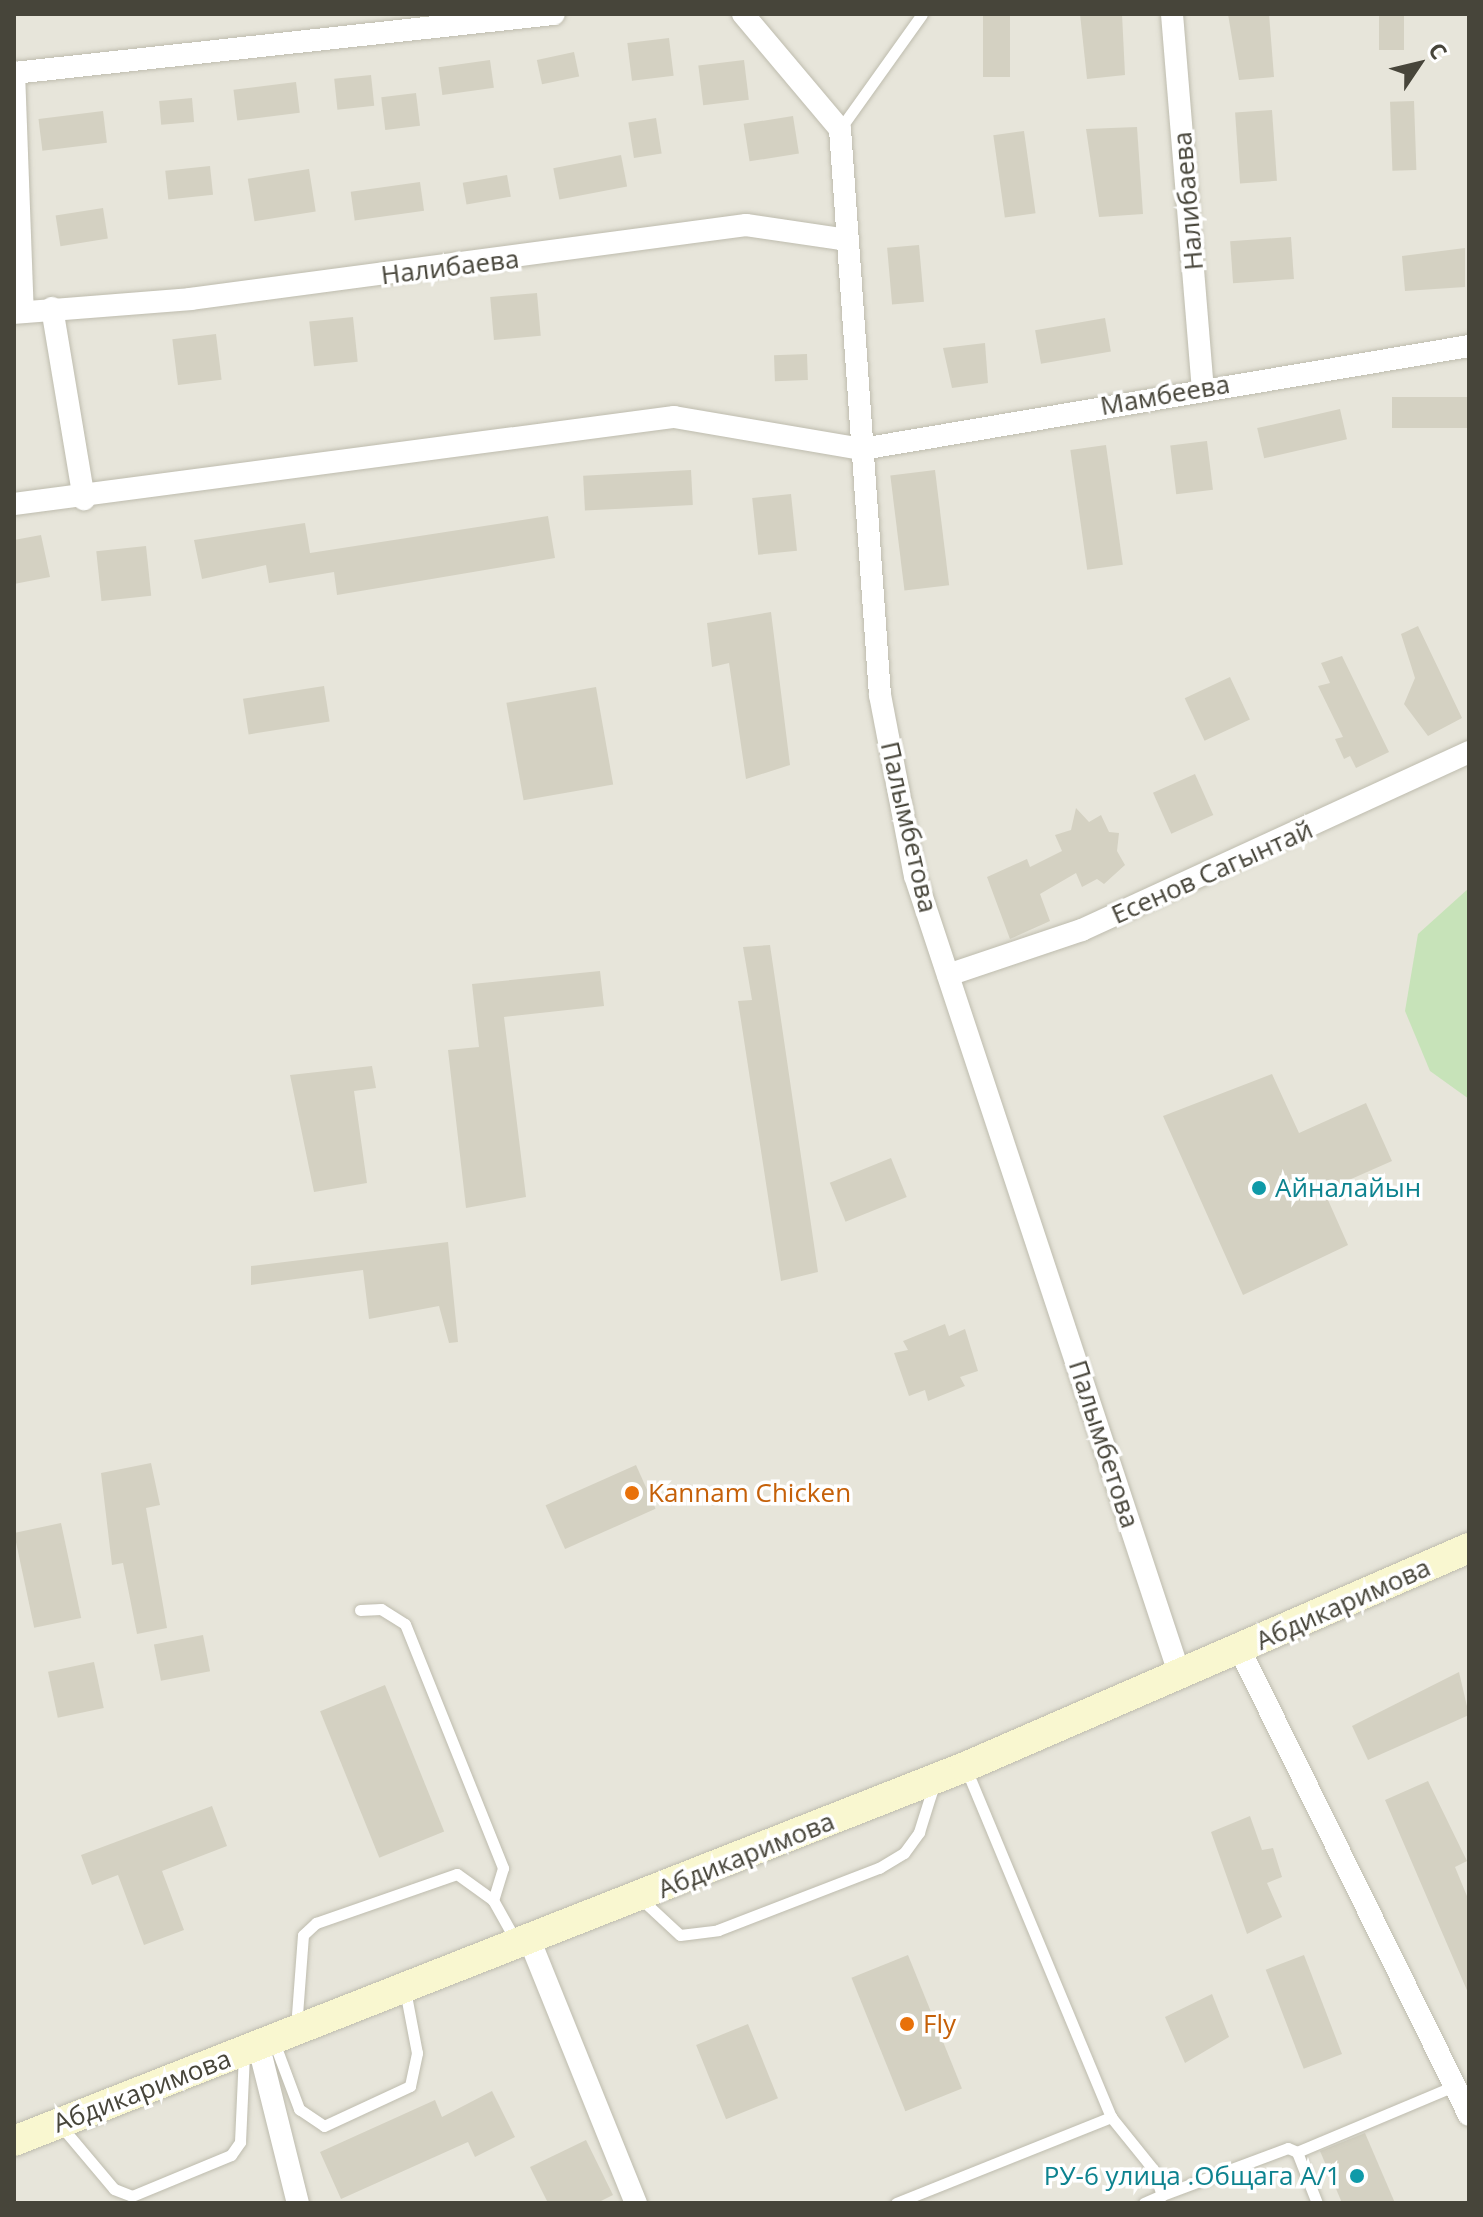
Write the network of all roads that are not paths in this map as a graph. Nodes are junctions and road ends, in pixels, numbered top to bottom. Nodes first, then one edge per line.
1 (554, 14) edge
2 (743, 14) edge
3 (769, 14) edge
4 (922, 14) edge
5 (1172, 14) edge
6 (772, 46) junction
7 (14, 72) edge
8 (840, 129) junction
9 (847, 240) junction
10 (52, 308) junction
11 (18, 312) edge
12 (1469, 346) edge
13 (1203, 388) junction
14 (862, 449) junction
15 (84, 499) junction
16 (14, 504) edge
17 (1469, 752) edge
18 (948, 975) junction
19 (1469, 1548) edge
20 (360, 1610) dead end
21 (1240, 1650) junction
22 (1180, 1676) junction
23 (965, 1767) junction
24 (936, 1779) junction
25 (639, 1898) junction
26 (493, 1900) junction
27 (524, 1943) junction
28 (405, 1989) junction
29 (268, 2044) junction
30 (1454, 2086) junction
31 (1469, 2115) edge
32 (1111, 2117) junction
33 (59, 2123) junction
34 (14, 2141) edge
35 (1297, 2152) junction
36 (1162, 2195) junction
37 (915, 2199) edge
38 (298, 2203) edge
39 (636, 2203) edge
40 (896, 2203) edge
41 (1144, 2203) edge
42 (1317, 2203) edge

1 - 7 street
2 - 6 street
3 - 6 street
4 - 8 lane
5 - 13 street, Налибаева
6 - 8 street
7 - 11 street
8 - 9 street, Палымбетова
9 - 10 street, Налибаева
9 - 14 street, Палымбетова
10 - 11 street, Налибаева
10 - 15 street
12 - 13 street, Мамбеева
13 - 14 street, Мамбеева
14 - 15 street
14 - 18 street, Палымбетова
15 - 16 street
17 - 18 street, Есенов Сагынтай
18 - 22 street, Палымбетова
19 - 21 main road, Абдикаримова
20 - 26 lane
21 - 22 main road, Абдикаримова
21 - 30 street
22 - 23 main road, Абдикаримова
23 - 24 main road, Абдикаримова
23 - 32 lane
24 - 25 main road, Абдикаримова
24 - 25 lane
25 - 27 main road, Абдикаримова
26 - 27 lane
26 - 29 lane
27 - 28 main road, Абдикаримова
27 - 39 street
28 - 29 main road, Абдикаримова
28 - 29 lane
29 - 33 main road, Абдикаримова
29 - 33 lane
29 - 38 street
30 - 31 street
30 - 35 lane
32 - 36 lane
32 - 37 lane
33 - 34 main road, Абдикаримова
35 - 36 lane
35 - 42 lane
36 - 41 lane
37 - 40 lane

